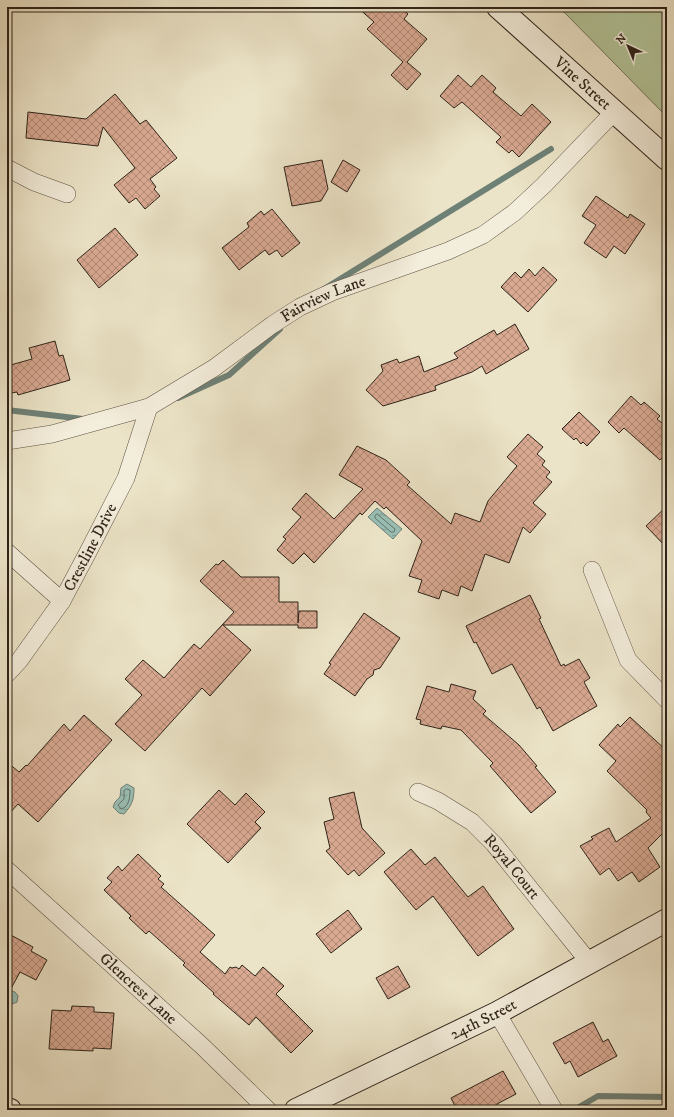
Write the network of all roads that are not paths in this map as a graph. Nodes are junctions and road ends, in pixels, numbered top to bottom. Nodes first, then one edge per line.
1 (498, 7) edge
2 (614, 112) junction
3 (667, 159) edge
4 (7, 168) edge
5 (67, 194) dead end
6 (149, 407) junction
7 (7, 441) edge
8 (7, 552) edge
9 (592, 570) dead end
10 (62, 601) junction
11 (7, 674) edge
12 (667, 700) edge
13 (418, 792) dead end
14 (7, 870) edge
15 (667, 920) edge
16 (589, 962) junction
17 (497, 1013) junction
18 (268, 1110) edge
19 (296, 1110) edge
20 (554, 1110) edge

1 - 2 main road, Vine Street
2 - 3 main road, Vine Street
2 - 6 street, Fairview Lane
4 - 5 street
6 - 7 street, Fairview Lane
6 - 10 street, Crestline Drive
8 - 10 street
9 - 12 street
10 - 11 street, Crestline Drive
13 - 16 street, Royal Court
14 - 18 street, Glencrest Lane
15 - 16 main road, 24th Street
16 - 17 main road, 24th Street
17 - 19 main road, 24th Street
17 - 20 street

